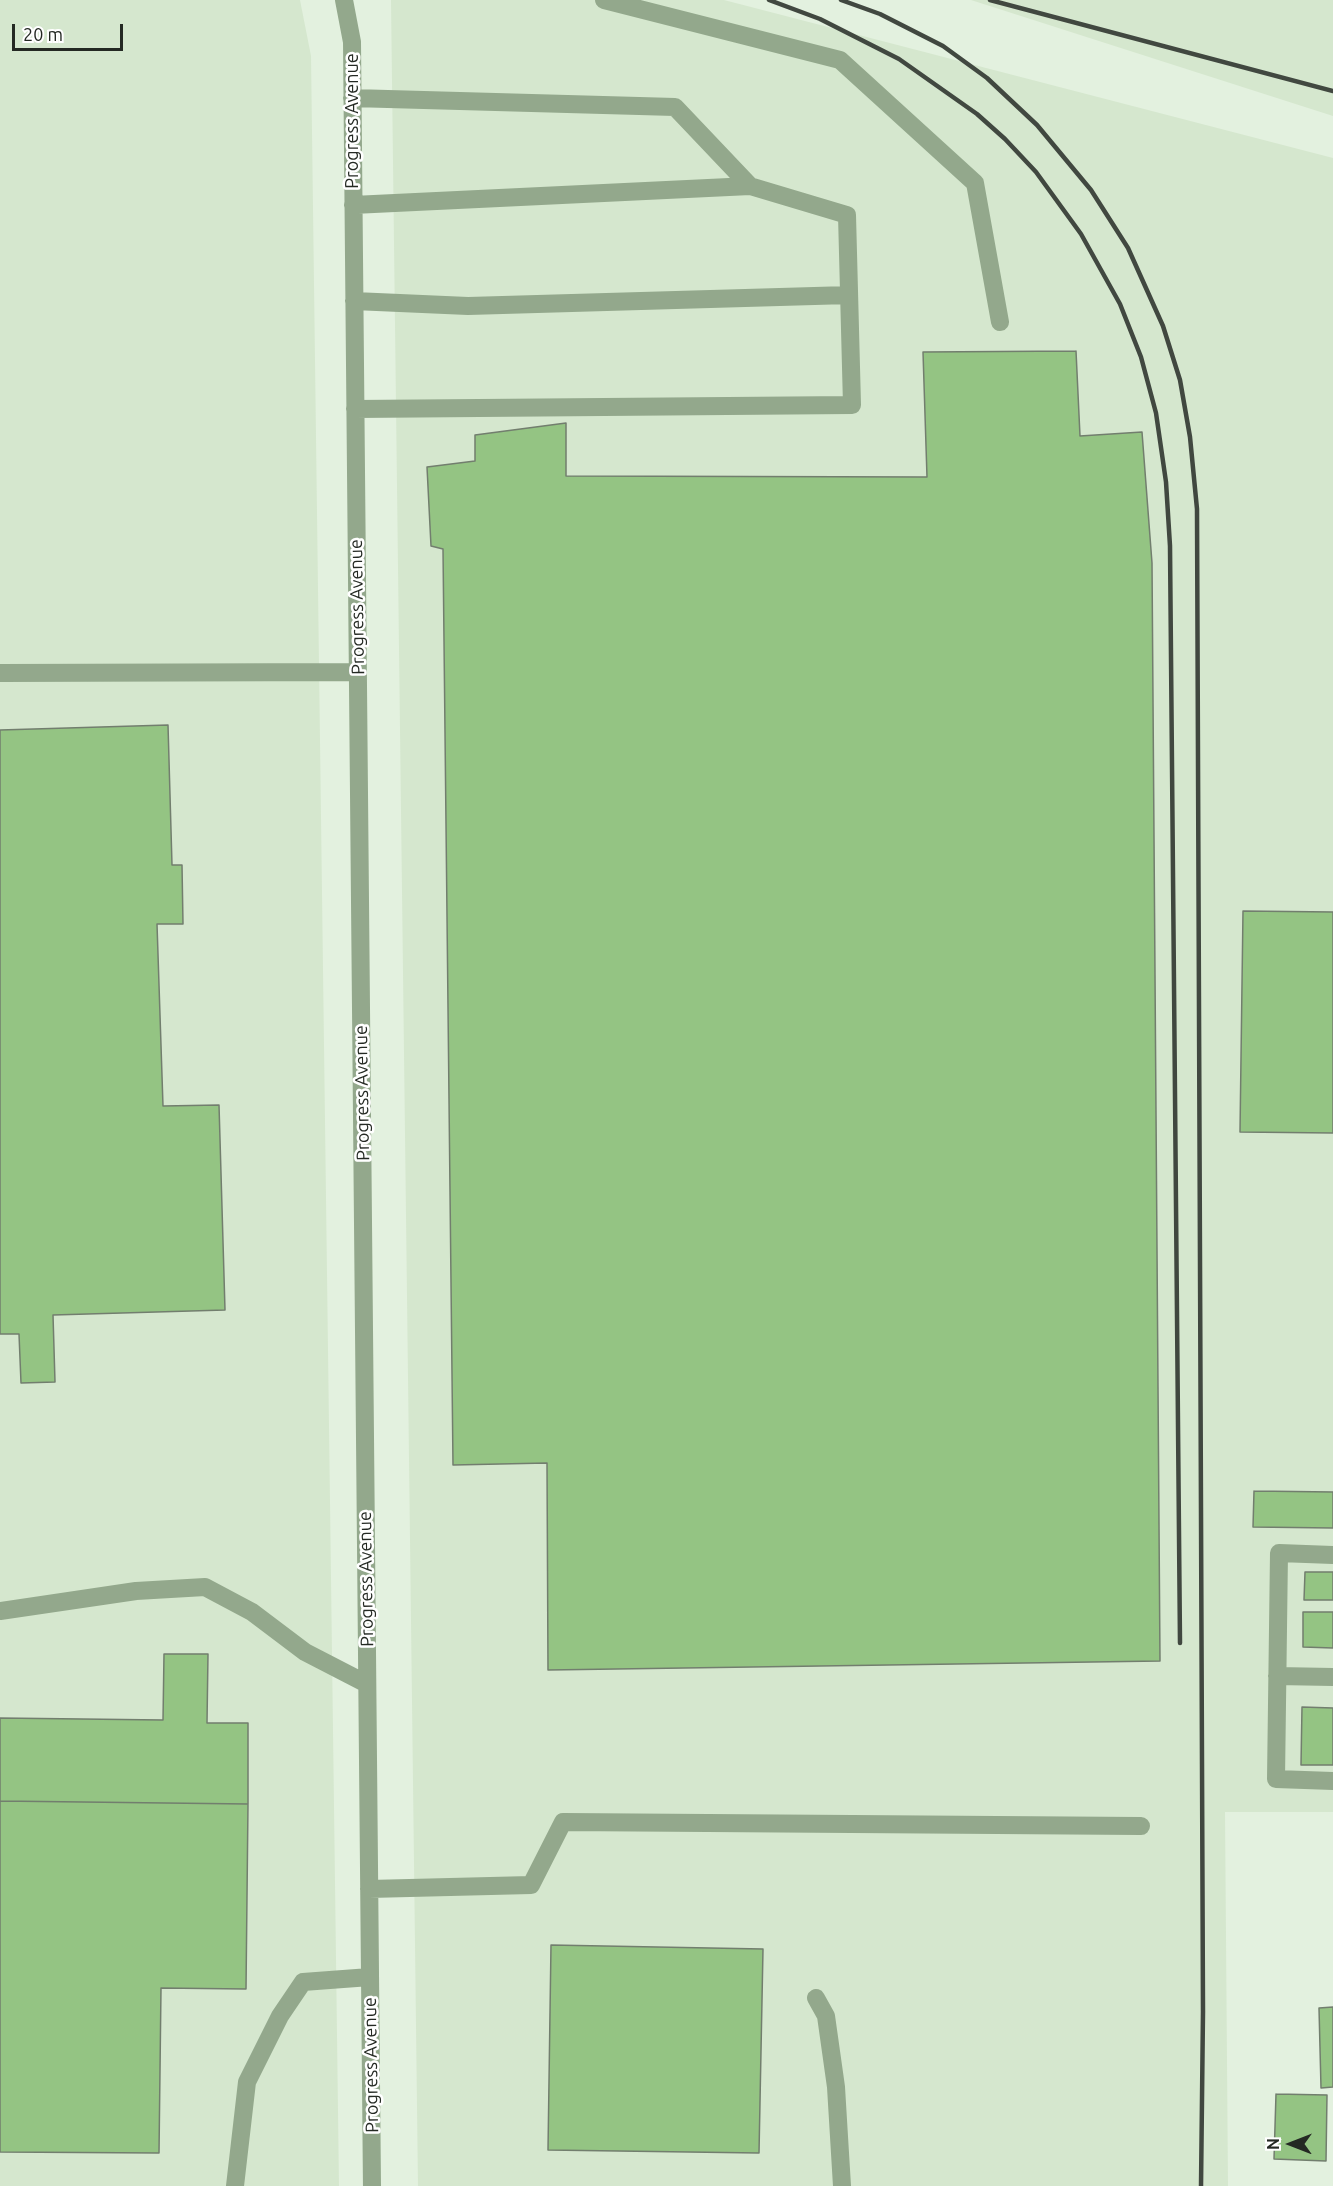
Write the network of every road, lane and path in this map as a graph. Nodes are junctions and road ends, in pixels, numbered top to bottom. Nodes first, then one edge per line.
1 (344, 0) edge
2 (604, 0) edge
3 (352, 98) junction
4 (750, 186) junction
5 (353, 205) junction
6 (849, 295) junction
7 (354, 301) junction
8 (1000, 322) dead end
9 (355, 409) junction
10 (358, 672) junction
11 (0, 674) edge
12 (1333, 1555) edge
13 (0, 1611) edge
14 (1277, 1676) junction
15 (1333, 1677) edge
16 (367, 1684) junction
17 (1333, 1781) edge
18 (1141, 1826) dead end
19 (369, 1888) junction
20 (370, 1977) junction
21 (816, 1998) dead end
22 (235, 2186) edge
23 (372, 2186) edge
24 (842, 2186) edge

1 - 3 street, Progress Avenue
2 - 8 street
3 - 4 street
3 - 5 street, Progress Avenue
4 - 5 street
4 - 6 street
5 - 7 street, Progress Avenue
6 - 7 street
6 - 9 street
7 - 9 street, Progress Avenue
9 - 10 street, Progress Avenue
10 - 11 street
10 - 16 street, Progress Avenue
12 - 14 street
13 - 16 street
14 - 15 street
14 - 17 street
16 - 19 street, Progress Avenue
18 - 19 street
19 - 20 street, Progress Avenue
20 - 22 street
20 - 23 street, Progress Avenue
21 - 24 street

